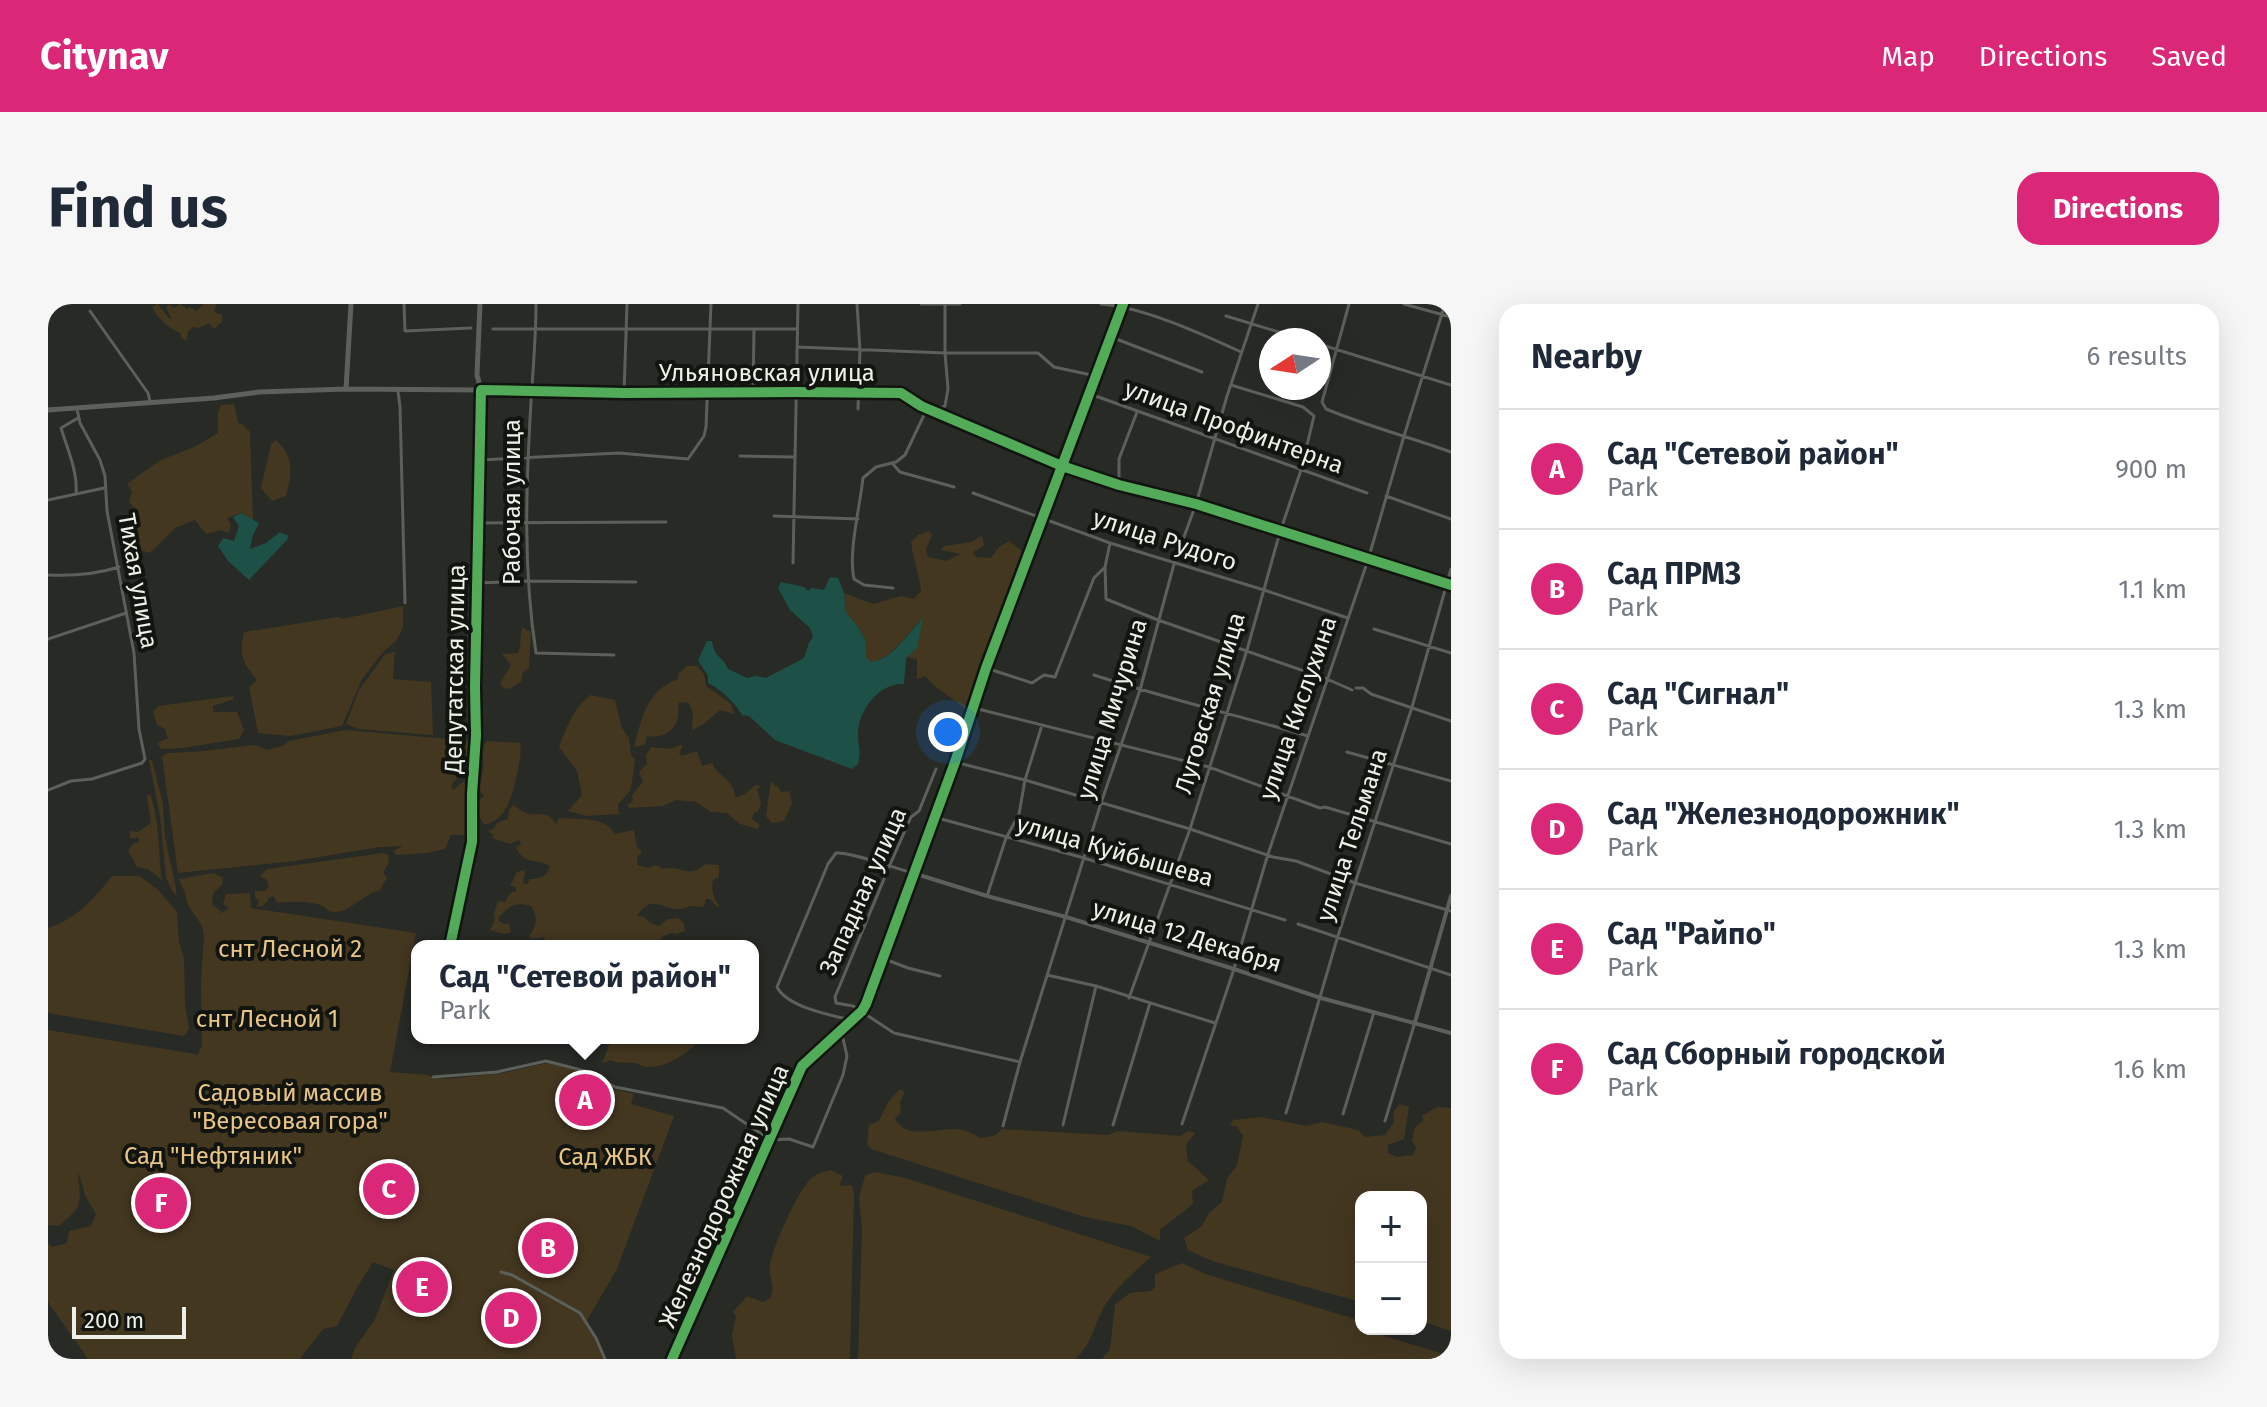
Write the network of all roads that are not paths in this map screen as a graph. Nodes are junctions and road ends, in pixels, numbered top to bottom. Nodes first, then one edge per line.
1 (351, 304) edge
2 (404, 304) edge
3 (480, 304) edge
4 (536, 304) edge
5 (627, 304) edge
6 (711, 304) edge
7 (800, 304) edge
8 (857, 304) edge
9 (921, 304) edge
10 (945, 304) edge
11 (960, 304) edge
12 (1101, 304) edge
13 (1258, 304) edge
14 (1349, 304) edge
15 (1404, 304) edge
16 (1445, 304) edge
17 (1123, 305) edge
18 (90, 311) dead end
19 (1443, 315) junction
20 (1226, 316) dead end
21 (1451, 317) edge
22 (1252, 324) junction
23 (471, 328) dead end
24 (1265, 328) edge
25 (493, 329) dead end
26 (625, 329) junction
27 (711, 329) junction
28 (754, 329) junction
29 (797, 329) junction
30 (536, 330) junction
31 (1111, 337) junction
32 (797, 347) junction
33 (1331, 348) edge
34 (860, 350) junction
35 (1337, 350) junction
36 (1242, 352) junction
37 (945, 353) junction
38 (1202, 372) dead end
39 (477, 375) junction
40 (1096, 376) junction
41 (1422, 377) junction
42 (1231, 385) junction
43 (1451, 385) edge
44 (346, 389) junction
45 (398, 390) junction
46 (481, 390) junction
47 (465, 391) junction
48 (531, 392) junction
49 (753, 392) junction
50 (795, 392) junction
51 (624, 393) junction
52 (707, 393) junction
53 (860, 394) junction
54 (1090, 394) junction
55 (151, 403) junction
56 (77, 409) junction
57 (858, 409) dead end
58 (48, 410) edge
59 (935, 411) junction
60 (1137, 411) junction
61 (78, 418) junction
62 (1404, 436) junction
63 (1214, 439) junction
64 (1451, 452) edge
65 (740, 456) dead end
66 (795, 457) junction
67 (527, 459) junction
68 (480, 460) junction
69 (894, 462) junction
70 (1062, 466) junction
71 (1301, 470) junction
72 (1119, 485) junction
73 (954, 487) dead end
74 (104, 488) junction
75 (76, 493) junction
76 (973, 493) dead end
77 (1367, 493) dead end
78 (1386, 496) junction
79 (48, 500) edge
80 (1196, 504) junction
81 (793, 515) junction
82 (774, 516) dead end
83 (1042, 518) junction
84 (858, 519) junction
85 (1451, 519) edge
86 (666, 522) dead end
87 (478, 523) junction
88 (526, 523) junction
89 (1280, 532) junction
90 (1110, 543) junction
91 (1368, 560) junction
92 (793, 563) dead end
93 (1174, 564) junction
94 (119, 567) junction
95 (1105, 567) junction
96 (1451, 569) edge
97 (48, 575) edge
98 (527, 581) junction
99 (636, 582) dead end
100 (477, 583) junction
101 (1448, 584) edge
102 (893, 588) dead end
103 (1264, 590) junction
104 (405, 603) dead end
105 (126, 613) junction
106 (1347, 618) junction
107 (1158, 620) junction
108 (1374, 629) dead end
109 (48, 639) edge
110 (1430, 646) junction
111 (1247, 650) junction
112 (1451, 653) edge
113 (614, 655) dead end
114 (986, 668) junction
115 (1094, 675) dead end
116 (1327, 679) junction
117 (1140, 690) junction
118 (1412, 707) junction
119 (974, 708) junction
120 (1226, 712) junction
121 (1451, 721) edge
122 (1042, 724) junction
123 (1308, 736) junction
124 (1121, 746) junction
125 (1347, 752) dead end
126 (955, 762) junction
127 (1395, 764) junction
128 (1209, 767) junction
129 (936, 769) dead end
130 (1025, 780) junction
131 (1451, 781) edge
132 (48, 790) edge
133 (1287, 796) junction
134 (1101, 803) junction
135 (934, 817) junction
136 (1376, 821) junction
137 (1190, 829) junction
138 (1006, 838) junction
139 (1451, 844) edge
140 (1268, 854) junction
141 (1084, 858) junction
142 (889, 867) junction
143 (913, 873) junction
144 (1355, 883) junction
145 (1169, 886) junction
146 (987, 896) junction
147 (1451, 896) edge
148 (1252, 909) junction
149 (1449, 910) edge
150 (1066, 917) junction
151 (1285, 920) dead end
152 (1298, 924) dead end
153 (1337, 939) junction
154 (451, 940) edge
155 (1150, 943) junction
156 (881, 958) junction
157 (1432, 968) junction
158 (1234, 969) junction
159 (1047, 975) junction
160 (1451, 975) edge
161 (940, 976) dead end
162 (1096, 986) junction
163 (1129, 998) junction
164 (1321, 998) junction
165 (1150, 1003) junction
166 (862, 1011) junction
167 (1374, 1012) junction
168 (851, 1020) junction
169 (1415, 1022) junction
170 (1215, 1023) junction
171 (841, 1030) junction
172 (1451, 1033) edge
173 (1020, 1062) junction
174 (433, 1077) dead end
175 (1286, 1113) dead end
176 (1343, 1114) dead end
177 (1385, 1121) dead end
178 (1182, 1124) dead end
179 (1063, 1125) dead end
180 (1113, 1125) dead end
181 (1003, 1126) dead end
182 (770, 1140) junction
183 (501, 1272) dead end
184 (605, 1359) edge
185 (672, 1359) edge

1 - 44 main road
2 - 23 street
3 - 39 main road, Депутатская улица
4 - 30 street, Рабочая улица
5 - 26 street
6 - 27 street
7 - 29 street
8 - 34 street
9 - 10 street
10 - 11 street
10 - 37 street
12 - 17 street
13 - 22 street, улица Мичурина
14 - 35 street
15 - 19 street
16 - 19 street, улица Кислухина
17 - 31 street
17 - 36 street
18 - 55 street
19 - 21 street
19 - 41 street, улица Кислухина
20 - 22 street
22 - 24 street
22 - 36 street, улица Мичурина
25 - 30 street
26 - 27 street
26 - 30 street
26 - 51 street
27 - 28 street
27 - 52 street
28 - 29 street
28 - 49 street
29 - 32 street
30 - 48 street, Рабочая улица
31 - 38 street
31 - 40 street
32 - 34 street, улица Профинтерна
32 - 50 street
33 - 35 street
34 - 37 street, улица Профинтерна
34 - 53 street
35 - 41 street
35 - 62 street
36 - 42 street, улица Мичурина
37 - 40 street, улица Профинтерна
37 - 59 street
39 - 46 main road, Депутатская улица
39 - 47 street
40 - 54 street
41 - 43 street
41 - 62 street, улица Кислухина
42 - 63 street, улица Мичурина
42 - 71 street, Луговская улица
44 - 45 main road
44 - 55 main road
45 - 47 main road
45 - 104 street
46 - 47 main road
46 - 48 street, Ульяновская улица
46 - 68 street, Депутатская улица
48 - 51 street, Ульяновская улица
48 - 67 street, Рабочая улица
49 - 50 street, Ульяновская улица
49 - 52 street, Ульяновская улица
50 - 53 street, Ульяновская улица
50 - 66 street
51 - 52 street, Ульяновская улица
52 - 67 street
53 - 57 street
53 - 59 street, Ульяновская улица
54 - 60 street, улица Профинтерна
54 - 70 street
55 - 56 main road
56 - 58 main road
56 - 61 street, Тихая улица
59 - 69 street
59 - 70 street, Ульяновская улица
60 - 63 street, улица Профинтерна
60 - 72 street
61 - 74 street, Тихая улица
61 - 75 street
62 - 64 street
62 - 78 street, улица Кислухина
63 - 71 street, улица Профинтерна
63 - 80 street, улица Мичурина
65 - 66 street
66 - 81 street
67 - 68 street
67 - 88 street, Рабочая улица
68 - 87 street, Депутатская улица
69 - 73 street
69 - 84 street
70 - 72 street, Ульяновская улица
70 - 83 street
71 - 77 street, улица Профинтерна
71 - 89 street, Луговская улица
72 - 80 street, Ульяновская улица
74 - 75 street
74 - 94 street, Тихая улица
75 - 79 street
76 - 83 street, улица Рудого
78 - 85 street
78 - 91 street, улица Кислухина
80 - 89 street, Ульяновская улица
80 - 93 street, улица Мичурина
81 - 82 street
81 - 84 street
81 - 92 street
83 - 90 street, улица Рудого
83 - 114 street
84 - 102 street
86 - 88 street
87 - 88 street
87 - 100 street, Депутатская улица
88 - 98 street, Рабочая улица
89 - 91 street, Ульяновская улица
89 - 103 street, Луговская улица
90 - 93 street, улица Рудого
90 - 95 street
91 - 101 street, Ульяновская улица
91 - 106 street, улица Кислухина
93 - 103 street, улица Рудого
93 - 107 street, улица Мичурина
94 - 97 street
94 - 105 street, Тихая улица
95 - 107 street
95 - 114 street
96 - 101 street, улица Тельмана
98 - 99 street
98 - 100 street
98 - 113 street, Рабочая улица
100 - 154 street, Депутатская улица
101 - 110 street, улица Тельмана
103 - 106 street, улица Рудого
103 - 111 street, Луговская улица
105 - 109 street
105 - 132 street, Тихая улица
106 - 116 street, улица Кислухина
107 - 111 street
107 - 117 street, улица Мичурина
108 - 110 street
110 - 112 street
110 - 118 street, улица Тельмана
111 - 116 street
111 - 120 street, Луговская улица
114 - 119 street
115 - 117 street
116 - 118 street
116 - 123 street, улица Кислухина
117 - 120 street
117 - 124 street, улица Мичурина
118 - 121 street
118 - 127 street, улица Тельмана
119 - 122 street
119 - 126 street
120 - 123 street
120 - 128 street, Луговская улица
122 - 124 street
122 - 130 street
123 - 133 street, улица Кислухина
124 - 128 street
124 - 134 street, улица Мичурина
125 - 127 street
126 - 130 street
126 - 135 street
127 - 131 street
127 - 136 street, улица Тельмана
128 - 133 street
128 - 137 street, Луговская улица
129 - 142 street, Западная улица
130 - 134 street
130 - 138 street
133 - 136 street
133 - 140 street, улица Кислухина
134 - 137 street
134 - 141 street, улица Мичурина
135 - 138 street, улица Куйбышева
135 - 143 street
136 - 139 street
136 - 144 street, улица Тельмана
137 - 140 street
137 - 145 street, Луговская улица
138 - 141 street, улица Куйбышева
138 - 146 street
140 - 144 street
140 - 148 street, улица Кислухина
141 - 145 street, улица Куйбышева
141 - 150 street, улица Мичурина
142 - 143 street
142 - 166 street, Западная улица
142 - 168 street, Западная улица
143 - 146 street, улица 12 Декабря
143 - 156 street
144 - 149 street
144 - 153 street, улица Тельмана
145 - 148 street, улица Куйбышева
145 - 155 street, Луговская улица
146 - 150 street, улица 12 Декабря
147 - 149 street
148 - 151 street, улица Куйбышева
148 - 158 street, улица Кислухина
149 - 157 street
150 - 155 street, улица 12 Декабря
150 - 159 street, улица Мичурина
152 - 153 street
153 - 157 street
153 - 164 street, улица Тельмана
155 - 158 street, улица 12 Декабря
155 - 163 street, Луговская улица
156 - 161 street
156 - 166 street
157 - 160 street
157 - 169 street
158 - 164 street, улица 12 Декабря
158 - 170 street, улица Кислухина
159 - 162 street
159 - 173 street, улица Мичурина
162 - 163 street
162 - 179 street
163 - 165 street
164 - 167 street, улица 12 Декабря
164 - 175 street, улица Тельмана
165 - 170 street
165 - 180 street
166 - 168 street, Железнодорожная улица
166 - 173 street
167 - 169 street, улица 12 Декабря
167 - 176 street
168 - 171 street, Железнодорожная улица
169 - 172 street, улица 12 Декабря
169 - 177 street
170 - 178 street, улица Кислухина
171 - 182 street, Железнодорожная улица
171 - 182 street
173 - 181 street, улица Мичурина
174 - 182 street
182 - 185 street, Железнодорожная улица
183 - 184 street

